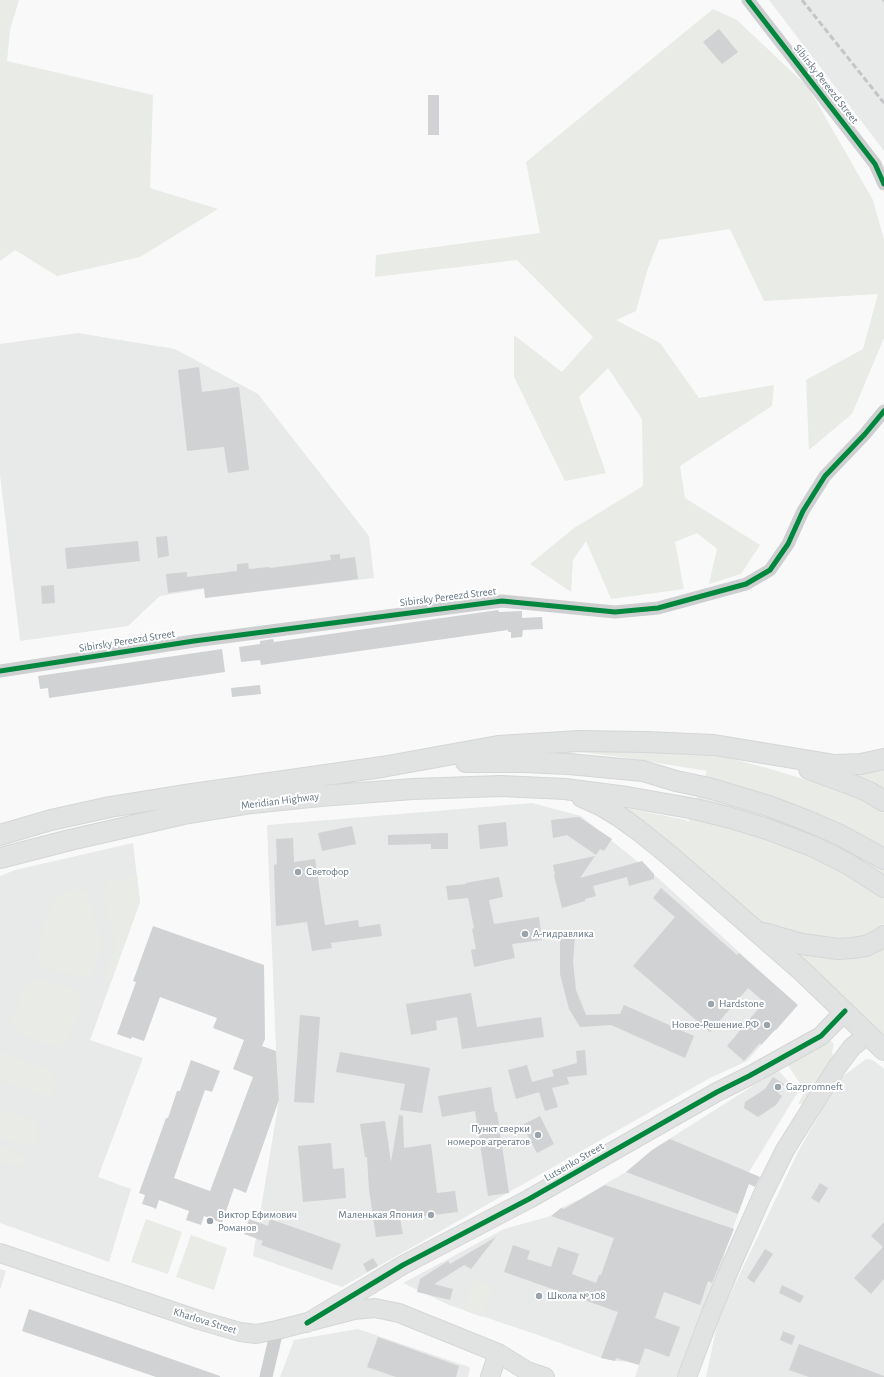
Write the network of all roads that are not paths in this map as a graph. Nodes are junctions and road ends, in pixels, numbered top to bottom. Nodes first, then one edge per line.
1 (748, 0) edge
2 (884, 184) edge
3 (884, 411) edge
4 (0, 671) edge
5 (773, 755) junction
6 (884, 759) edge
7 (382, 767) junction
8 (565, 790) junction
9 (884, 801) edge
10 (0, 835) edge
11 (0, 858) edge
12 (884, 859) edge
13 (884, 888) edge
14 (756, 931) junction
15 (884, 936) edge
16 (845, 1011) junction
17 (868, 1034) junction
18 (884, 1050) edge
19 (0, 1253) edge
20 (377, 1280) junction
21 (375, 1308) junction
22 (307, 1323) junction
23 (277, 1330) junction
24 (498, 1354) junction
25 (266, 1377) edge
26 (490, 1377) edge
27 (545, 1377) edge
28 (687, 1377) edge

1 - 2 street, Sibirsky Pereezd Street
3 - 4 street, Sibirsky Pereezd Street
5 - 6 main road
5 - 7 main road
5 - 9 main road
7 - 10 main road, Meridian Highway
7 - 12 main road
8 - 11 main road, Meridian Highway
8 - 13 main road, Meridian Highway
8 - 14 main road
14 - 15 main road
14 - 16 main road
16 - 17 main road
16 - 20 street, Lutsenko Street
17 - 18 main road
17 - 28 street
19 - 23 street, Kharlova Street
20 - 21 street
20 - 22 street, Lutsenko Street
21 - 22 street, Kharlova Street
21 - 24 street, Kharlova Street
22 - 23 street, Kharlova Street
23 - 25 street
24 - 26 street
24 - 27 street, Kharlova Street

